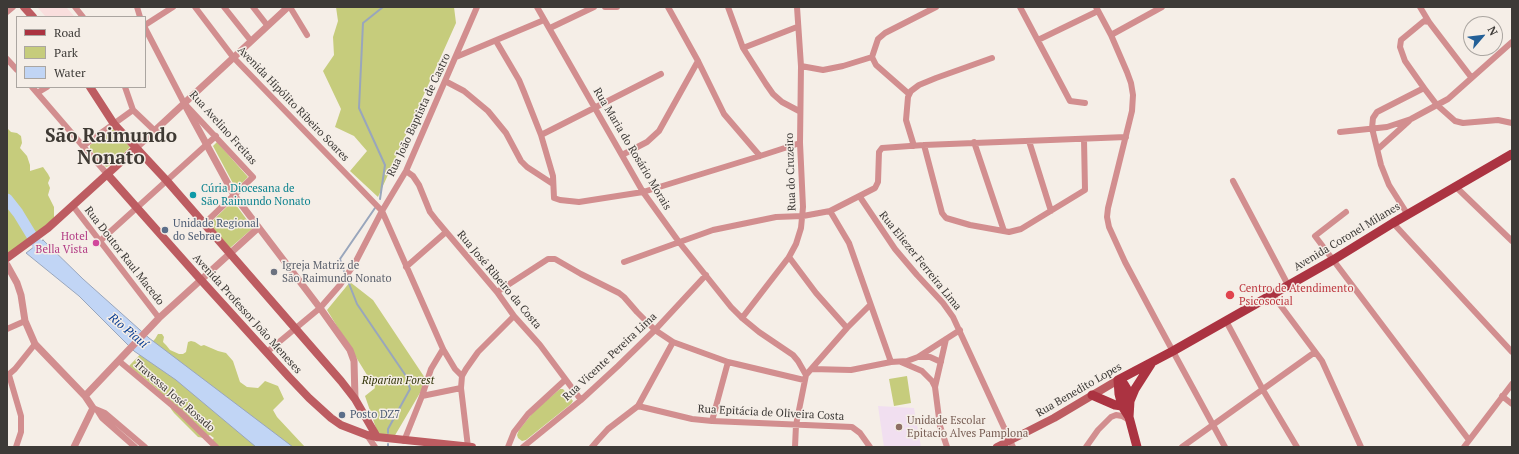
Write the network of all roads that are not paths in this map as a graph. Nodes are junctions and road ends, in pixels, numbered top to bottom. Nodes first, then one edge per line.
1 (13, 7) edge
2 (24, 7) edge
3 (75, 7) edge
4 (173, 7) edge
5 (194, 7) edge
6 (224, 7) edge
7 (253, 7) edge
8 (289, 7) edge
9 (477, 7) edge
10 (537, 7) edge
11 (594, 7) edge
12 (605, 7) edge
13 (617, 7) edge
14 (668, 7) edge
15 (728, 7) edge
16 (797, 7) edge
17 (936, 7) edge
18 (1020, 7) edge
19 (1162, 7) edge
20 (1420, 7) edge
21 (1097, 9) edge
22 (7, 12) edge
23 (32, 16) edge
24 (82, 16) edge
25 (544, 20) junction
26 (1428, 22) junction
27 (146, 24) edge
28 (267, 25) junction
29 (797, 27) junction
30 (550, 28) junction
31 (146, 30) edge
32 (307, 35) dead end
33 (1111, 35) junction
34 (1038, 40) junction
35 (251, 41) junction
36 (496, 41) junction
37 (1512, 42) edge
38 (743, 48) junction
39 (233, 57) junction
40 (456, 57) junction
41 (872, 57) junction
42 (992, 58) dead end
43 (7, 59) edge
44 (698, 61) junction
45 (800, 66) junction
46 (16, 69) edge
47 (661, 74) dead end
48 (1471, 78) junction
49 (446, 81) junction
50 (33, 88) edge
51 (45, 88) edge
52 (91, 88) edge
53 (125, 88) edge
54 (1424, 88) junction
55 (37, 93) junction
56 (909, 94) junction
57 (184, 103) junction
58 (1085, 103) dead end
59 (1437, 106) junction
60 (595, 108) junction
61 (133, 110) junction
62 (799, 111) junction
63 (1411, 119) junction
64 (1512, 123) edge
65 (114, 124) junction
66 (1372, 128) junction
67 (154, 131) junction
68 (1340, 132) dead end
69 (216, 136) junction
70 (541, 136) junction
71 (1126, 137) junction
72 (1084, 139) junction
73 (1029, 141) junction
74 (974, 142) junction
75 (800, 143) junction
76 (207, 144) junction
77 (924, 145) junction
78 (83, 146) junction
79 (914, 146) junction
80 (136, 148) junction
81 (1378, 148) junction
82 (622, 154) junction
83 (760, 156) junction
84 (1511, 157) edge
85 (406, 171) junction
86 (107, 174) junction
87 (167, 181) junction
88 (1233, 181) dead end
89 (553, 184) junction
90 (1456, 187) junction
91 (643, 192) junction
92 (234, 195) junction
93 (860, 197) junction
94 (73, 206) junction
95 (137, 208) junction
96 (382, 211) junction
97 (830, 211) junction
98 (1051, 211) junction
99 (1346, 212) dead end
100 (1408, 215) junction
101 (803, 216) junction
102 (1393, 223) junction
103 (204, 224) junction
104 (258, 228) junction
105 (1004, 231) junction
106 (446, 232) junction
107 (100, 241) junction
108 (1512, 241) edge
109 (679, 242) junction
110 (230, 253) junction
111 (8, 257) edge
112 (789, 257) junction
113 (1333, 260) junction
114 (624, 262) dead end
115 (7, 265) edge
116 (406, 267) junction
117 (706, 275) junction
118 (201, 280) junction
119 (1288, 286) junction
120 (497, 292) junction
121 (1272, 294) junction
122 (870, 305) junction
123 (320, 308) junction
124 (514, 316) junction
125 (159, 318) junction
126 (742, 318) junction
127 (25, 321) junction
128 (1226, 321) junction
129 (295, 328) junction
130 (847, 328) junction
131 (7, 329) edge
132 (655, 330) junction
133 (960, 330) junction
134 (946, 339) junction
135 (673, 342) junction
136 (35, 344) junction
137 (443, 349) junction
138 (1173, 351) junction
139 (267, 352) junction
140 (1315, 352) junction
141 (1512, 352) edge
142 (918, 357) junction
143 (119, 361) junction
144 (728, 362) junction
145 (892, 362) junction
146 (901, 362) junction
147 (941, 362) junction
148 (1152, 363) junction
149 (812, 369) junction
150 (8, 376) edge
151 (462, 376) junction
152 (805, 378) junction
153 (565, 380) junction
154 (1118, 380) junction
155 (1512, 384) edge
156 (935, 387) junction
157 (461, 388) junction
158 (1263, 390) junction
159 (1092, 395) junction
160 (85, 396) junction
161 (422, 396) junction
162 (1502, 396) junction
163 (355, 399) junction
164 (581, 400) junction
165 (1126, 403) junction
166 (1512, 404) edge
167 (638, 406) junction
168 (95, 409) junction
169 (1130, 419) junction
170 (712, 421) junction
171 (1212, 424) junction
172 (796, 425) junction
173 (367, 435) junction
174 (377, 437) junction
175 (404, 441) junction
176 (133, 443) edge
177 (1012, 444) edge
178 (1466, 445) edge
179 (16, 447) edge
180 (74, 447) edge
181 (145, 447) edge
182 (216, 447) edge
183 (375, 447) edge
184 (468, 447) edge
185 (472, 447) edge
186 (508, 447) edge
187 (523, 447) edge
188 (592, 447) edge
189 (795, 447) edge
190 (870, 447) edge
191 (947, 447) edge
192 (998, 447) edge
193 (1086, 447) edge
194 (1138, 447) edge
195 (1182, 447) edge
196 (1225, 447) edge
197 (1297, 447) edge
198 (1361, 447) edge

1 - 22 street
2 - 23 main road
3 - 24 street
4 - 27 street
5 - 39 street, Avenida Hipólito Ribeiro Soares
6 - 35 street
7 - 28 street
8 - 28 street
8 - 32 street
9 - 40 street, Rua João Baptista de Castro
10 - 25 street, Rua Maria do Rosário Morais
11 - 30 street
12 - 13 street
14 - 44 street
15 - 38 street
16 - 29 street, Rua do Cruzeiro
17 - 41 street
18 - 34 street
19 - 33 street
20 - 26 street
21 - 33 street
21 - 34 street
25 - 30 street, Rua Maria do Rosário Morais
25 - 36 street
26 - 48 street
26 - 54 street
28 - 35 street
29 - 38 street
29 - 45 street, Rua do Cruzeiro
30 - 60 street, Rua Maria do Rosário Morais
31 - 57 street, Rua Avelino Freitas
33 - 71 street
34 - 58 street
35 - 39 street
36 - 40 street
36 - 70 street
37 - 48 street
38 - 62 street
39 - 57 street
39 - 96 street, Avenida Hipólito Ribeiro Soares
40 - 49 street, Rua João Baptista de Castro
41 - 45 street
41 - 56 street
42 - 56 street
43 - 46 street
44 - 82 street
44 - 83 street
45 - 62 street, Rua do Cruzeiro
47 - 60 street
48 - 59 street
49 - 85 street, Rua João Baptista de Castro
49 - 89 street
50 - 55 street
51 - 55 street
52 - 65 main road
53 - 61 street
54 - 59 street
54 - 66 street
55 - 78 street
56 - 79 street
57 - 67 street
57 - 69 street, Rua Avelino Freitas
57 - 76 street
59 - 63 street
59 - 64 street
60 - 70 street
60 - 82 street, Rua Maria do Rosário Morais
61 - 65 street
61 - 67 street
62 - 75 street, Rua do Cruzeiro
63 - 66 street
63 - 81 street
65 - 78 street
65 - 80 main road
66 - 68 street
66 - 81 street
67 - 80 street
69 - 76 street
69 - 92 street, Rua Avelino Freitas
70 - 89 street
71 - 72 street
71 - 138 street
72 - 73 street
72 - 98 street
73 - 74 street
73 - 98 street
74 - 77 street
74 - 105 street
75 - 83 street
75 - 101 street, Rua do Cruzeiro
76 - 87 street
76 - 92 street
77 - 79 street
77 - 105 street
78 - 86 street
79 - 93 street
80 - 86 main road
80 - 87 main road
81 - 100 street
82 - 91 street, Rua Maria do Rosário Morais
83 - 91 street
84 - 90 main road, Avenida Coronel Milanes
85 - 96 street, Rua João Baptista de Castro
85 - 106 street, Rua José Ribeiro da Costa
86 - 94 main road
86 - 95 main road, Avenida Professor João Meneses
87 - 95 street
87 - 103 main road
88 - 119 street
89 - 91 street
90 - 100 main road, Avenida Coronel Milanes
90 - 108 street
91 - 109 street, Rua Maria do Rosário Morais
92 - 103 street
92 - 104 street
93 - 97 street
93 - 133 street, Rua Eliezer Ferreira Lima
94 - 107 street, Rua Doutor Raul Macedo
94 - 111 main road
95 - 107 street
95 - 118 main road, Avenida Professor João Meneses
96 - 116 street
96 - 123 street, Rua João Baptista de Castro
97 - 101 street
97 - 122 street
98 - 105 street
99 - 113 street
100 - 102 main road, Avenida Coronel Milanes
101 - 109 street
101 - 112 street, Rua do Cruzeiro
102 - 113 main road, Avenida Coronel Milanes
102 - 141 street
103 - 110 main road
104 - 110 street
104 - 123 street
106 - 116 street
106 - 120 street, Rua José Ribeiro da Costa
107 - 125 street, Rua Doutor Raul Macedo
109 - 114 street
109 - 117 street, Rua Maria do Rosário Morais
110 - 118 street
110 - 129 main road
112 - 126 street, Rua do Cruzeiro
112 - 130 street
113 - 119 main road, Avenida Coronel Milanes
113 - 178 street
115 - 127 street
116 - 137 street
117 - 126 street, Rua Maria do Rosário Morais
117 - 132 street, Rua Vicente Pereira Lima
118 - 125 street
118 - 139 main road, Avenida Professor João Meneses
119 - 121 main road, Avenida Coronel Milanes
120 - 124 street, Rua José Ribeiro da Costa
120 - 132 street
121 - 128 main road, Avenida Coronel Milanes
121 - 140 street
122 - 130 street
122 - 145 street
123 - 129 street, Rua João Baptista de Castro
123 - 163 street
124 - 151 street
124 - 153 street, Rua José Ribeiro da Costa
125 - 143 street
126 - 152 street, Rua Maria do Rosário Morais
127 - 131 street
127 - 136 street
128 - 138 main road, Avenida Coronel Milanes
128 - 158 street
129 - 139 street, Rua João Baptista de Castro
129 - 163 main road
130 - 149 street
132 - 135 street
132 - 164 street, Rua Vicente Pereira Lima
133 - 134 street
133 - 177 street, Rua Eliezer Ferreira Lima
134 - 142 street
134 - 147 street
135 - 144 street
135 - 167 street
136 - 150 street
136 - 160 street
137 - 151 street
137 - 161 street
138 - 148 main road, Avenida Coronel Milanes
138 - 171 street
139 - 173 main road, Avenida Professor João Meneses
140 - 158 street
140 - 198 street
142 - 146 street
142 - 147 street
143 - 160 street
143 - 182 street, Travessa José Rosado
144 - 152 street
144 - 170 street
145 - 146 street
145 - 149 street
146 - 156 street
147 - 156 street
148 - 154 main road, Rua Benedito Lopes
148 - 165 main road
149 - 152 street
150 - 179 street
151 - 157 street
152 - 172 street
153 - 164 street, Rua José Ribeiro da Costa
153 - 186 street
154 - 159 main road, Rua Benedito Lopes
154 - 165 main road
155 - 162 street
156 - 191 street
157 - 161 street
157 - 184 street
158 - 171 street
158 - 197 street
159 - 165 main road
159 - 177 main road, Rua Benedito Lopes
160 - 168 street
161 - 175 street
162 - 166 street
162 - 178 street
163 - 174 main road
164 - 187 street, Rua Vicente Pereira Lima
165 - 169 main road
167 - 170 street, Rua Epitácia de Oliveira Costa
167 - 188 street
168 - 176 street
168 - 180 street
169 - 193 street
169 - 194 main road
170 - 172 street, Rua Epitácia de Oliveira Costa
171 - 195 street
171 - 196 street
172 - 189 street
172 - 190 street, Rua Epitácia de Oliveira Costa
173 - 174 main road
173 - 183 street
174 - 175 main road
175 - 184 main road
176 - 181 street
177 - 192 main road, Rua Benedito Lopes
184 - 185 main road

